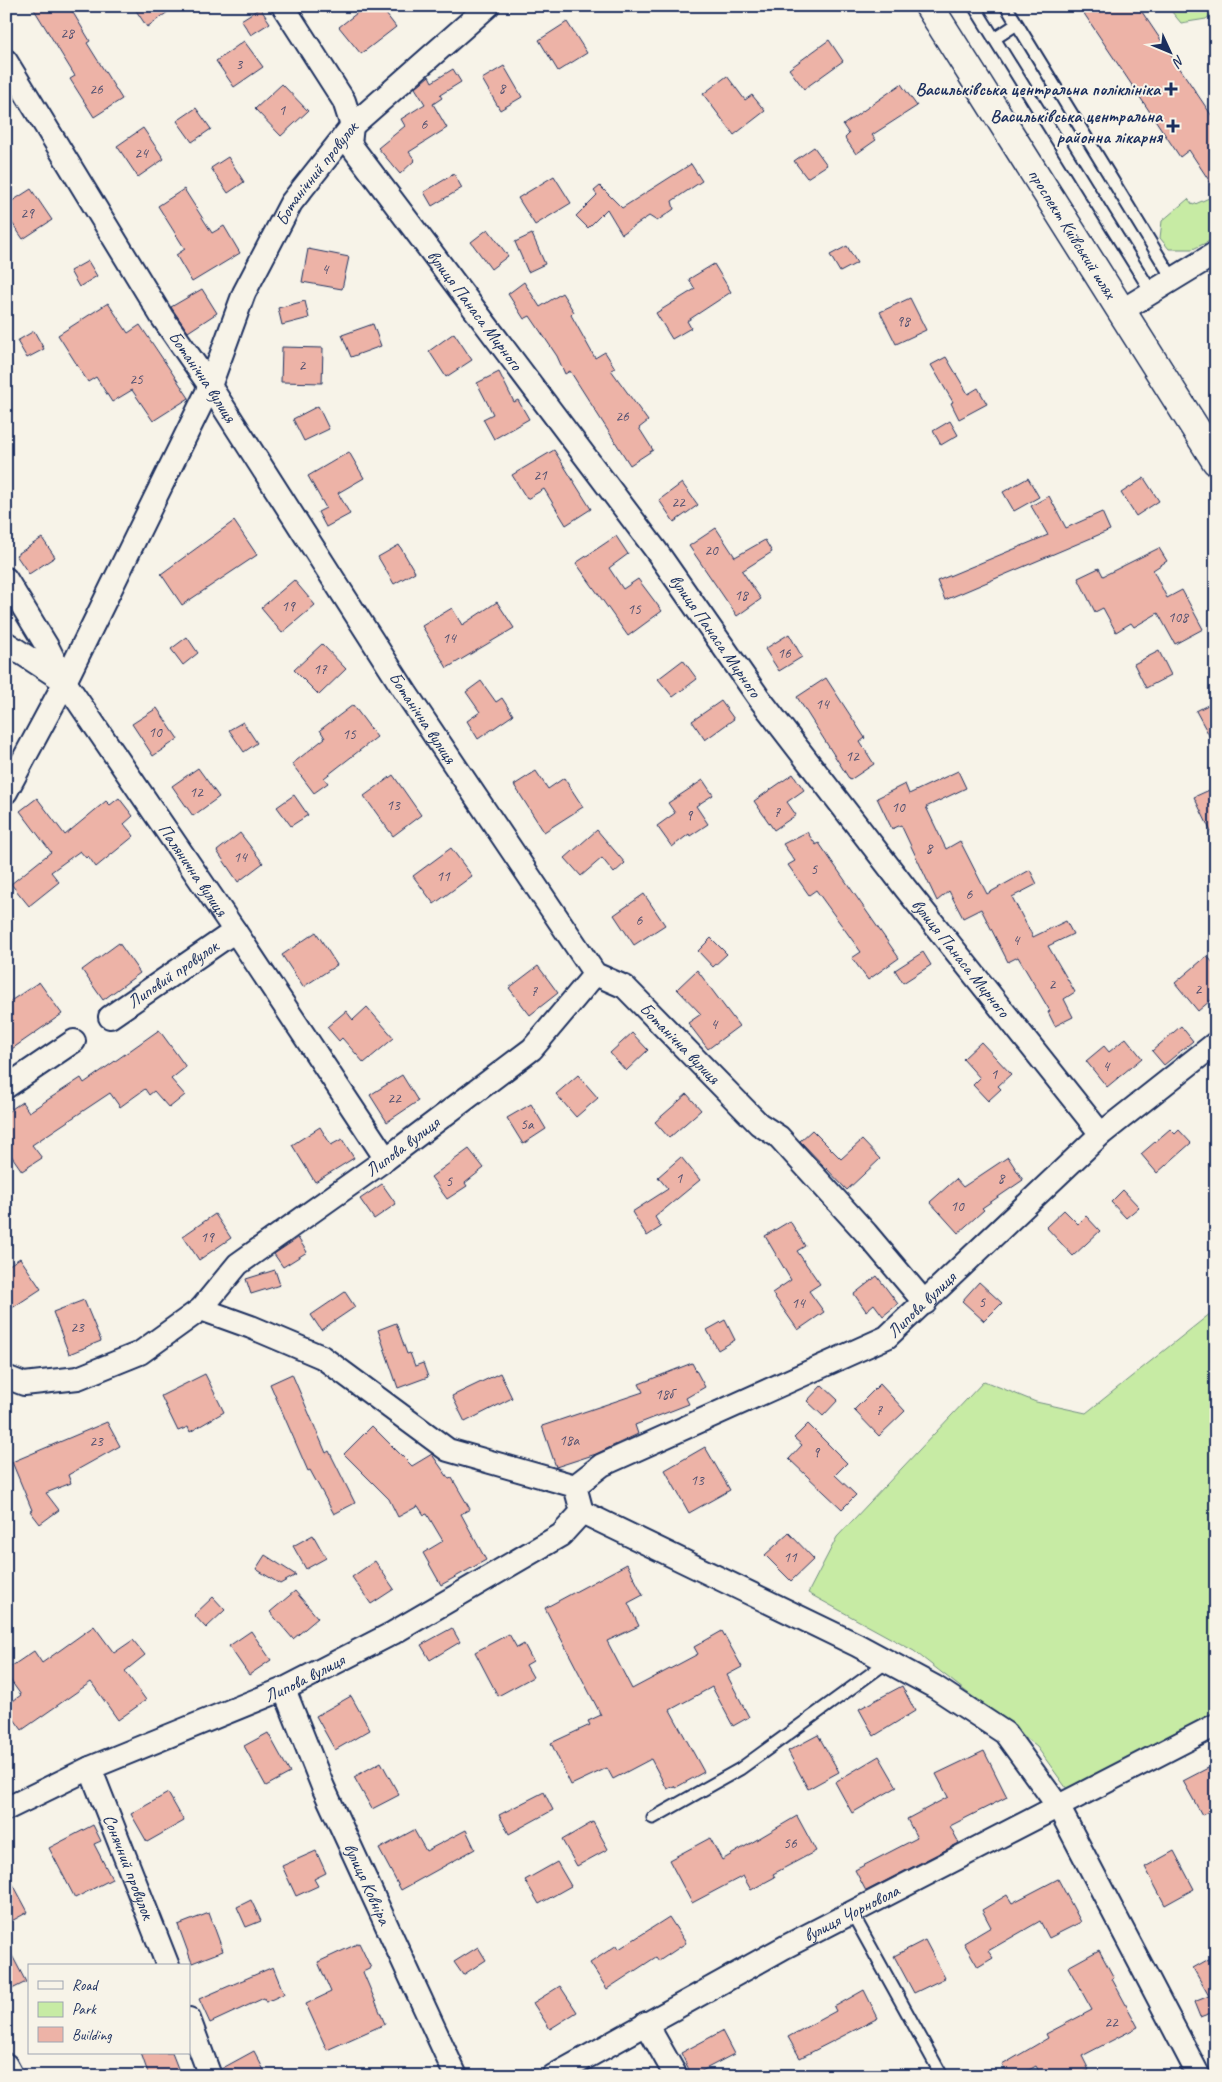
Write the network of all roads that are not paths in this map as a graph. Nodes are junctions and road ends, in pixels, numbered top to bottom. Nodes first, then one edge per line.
1 (283, 6) edge
2 (488, 6) edge
3 (929, 6) edge
4 (974, 6) edge
5 (1006, 6) edge
6 (1017, 24) junction
7 (994, 39) junction
8 (6, 61) edge
9 (352, 126) junction
10 (1216, 253) edge
11 (1174, 281) junction
12 (1152, 293) junction
13 (1121, 311) junction
14 (210, 386) junction
15 (1216, 461) edge
16 (6, 579) edge
17 (6, 642) edge
18 (65, 682) junction
19 (6, 792) edge
20 (235, 931) junction
21 (595, 974) junction
22 (110, 1016) dead end
23 (74, 1041) dead end
24 (1216, 1043) edge
25 (6, 1087) edge
26 (1101, 1134) junction
27 (386, 1159) junction
28 (924, 1303) junction
29 (201, 1309) junction
30 (6, 1377) edge
31 (575, 1486) junction
32 (582, 1512) junction
33 (887, 1662) junction
34 (284, 1690) junction
35 (1216, 1725) edge
36 (90, 1768) junction
37 (1058, 1806) junction
38 (6, 1809) edge
39 (653, 1818) dead end
40 (852, 1913) junction
41 (167, 1964) edge
42 (190, 2022) edge
43 (646, 2023) junction
44 (6, 2065) edge
45 (12, 2076) edge
46 (210, 2076) edge
47 (456, 2076) edge
48 (553, 2076) edge
49 (676, 2076) edge
50 (942, 2076) edge
51 (1199, 2076) edge

1 - 9 street, вулиця Панаса Мирного
2 - 9 street, Ботанічний провулок
3 - 13 main road, проспект Київський шлях
4 - 7 lane
5 - 6 lane
6 - 7 lane
6 - 11 lane
7 - 12 lane
8 - 14 street, Ботанічна вулиця
9 - 14 street, Ботанічний провулок
9 - 26 street, вулиця Панаса Мирного
10 - 11 street
11 - 12 street
12 - 13 street
13 - 15 main road, проспект Київський шлях
14 - 18 street, Ботанічний провулок
14 - 21 street, Ботанічна вулиця
16 - 18 street, Палянична вулиця
17 - 18 street
18 - 19 street, Ботанічний провулок
18 - 20 street, Палянична вулиця
20 - 22 street, Липовий провулок
20 - 27 street, Палянична вулиця
21 - 27 street, Липова вулиця
21 - 28 street, Ботанічна вулиця
23 - 25 street
24 - 26 street, Липова вулиця
26 - 28 street, Липова вулиця
27 - 29 street, Липова вулиця
28 - 31 street, Липова вулиця
29 - 30 street, Липова вулиця
29 - 31 street
31 - 32 street
32 - 33 street
32 - 34 street, Липова вулиця
33 - 37 street
33 - 39 lane
34 - 36 street, Липова вулиця
34 - 47 street, вулиця Ковніра
35 - 37 street, вулиця Чорновола
36 - 38 street, Липова вулиця
36 - 41 street, Сонячний провулок
37 - 40 street, вулиця Чорновола
37 - 51 street
40 - 43 street, вулиця Чорновола
40 - 50 lane
42 - 46 street
43 - 48 street, вулиця Чорновола
43 - 49 street
44 - 45 street

